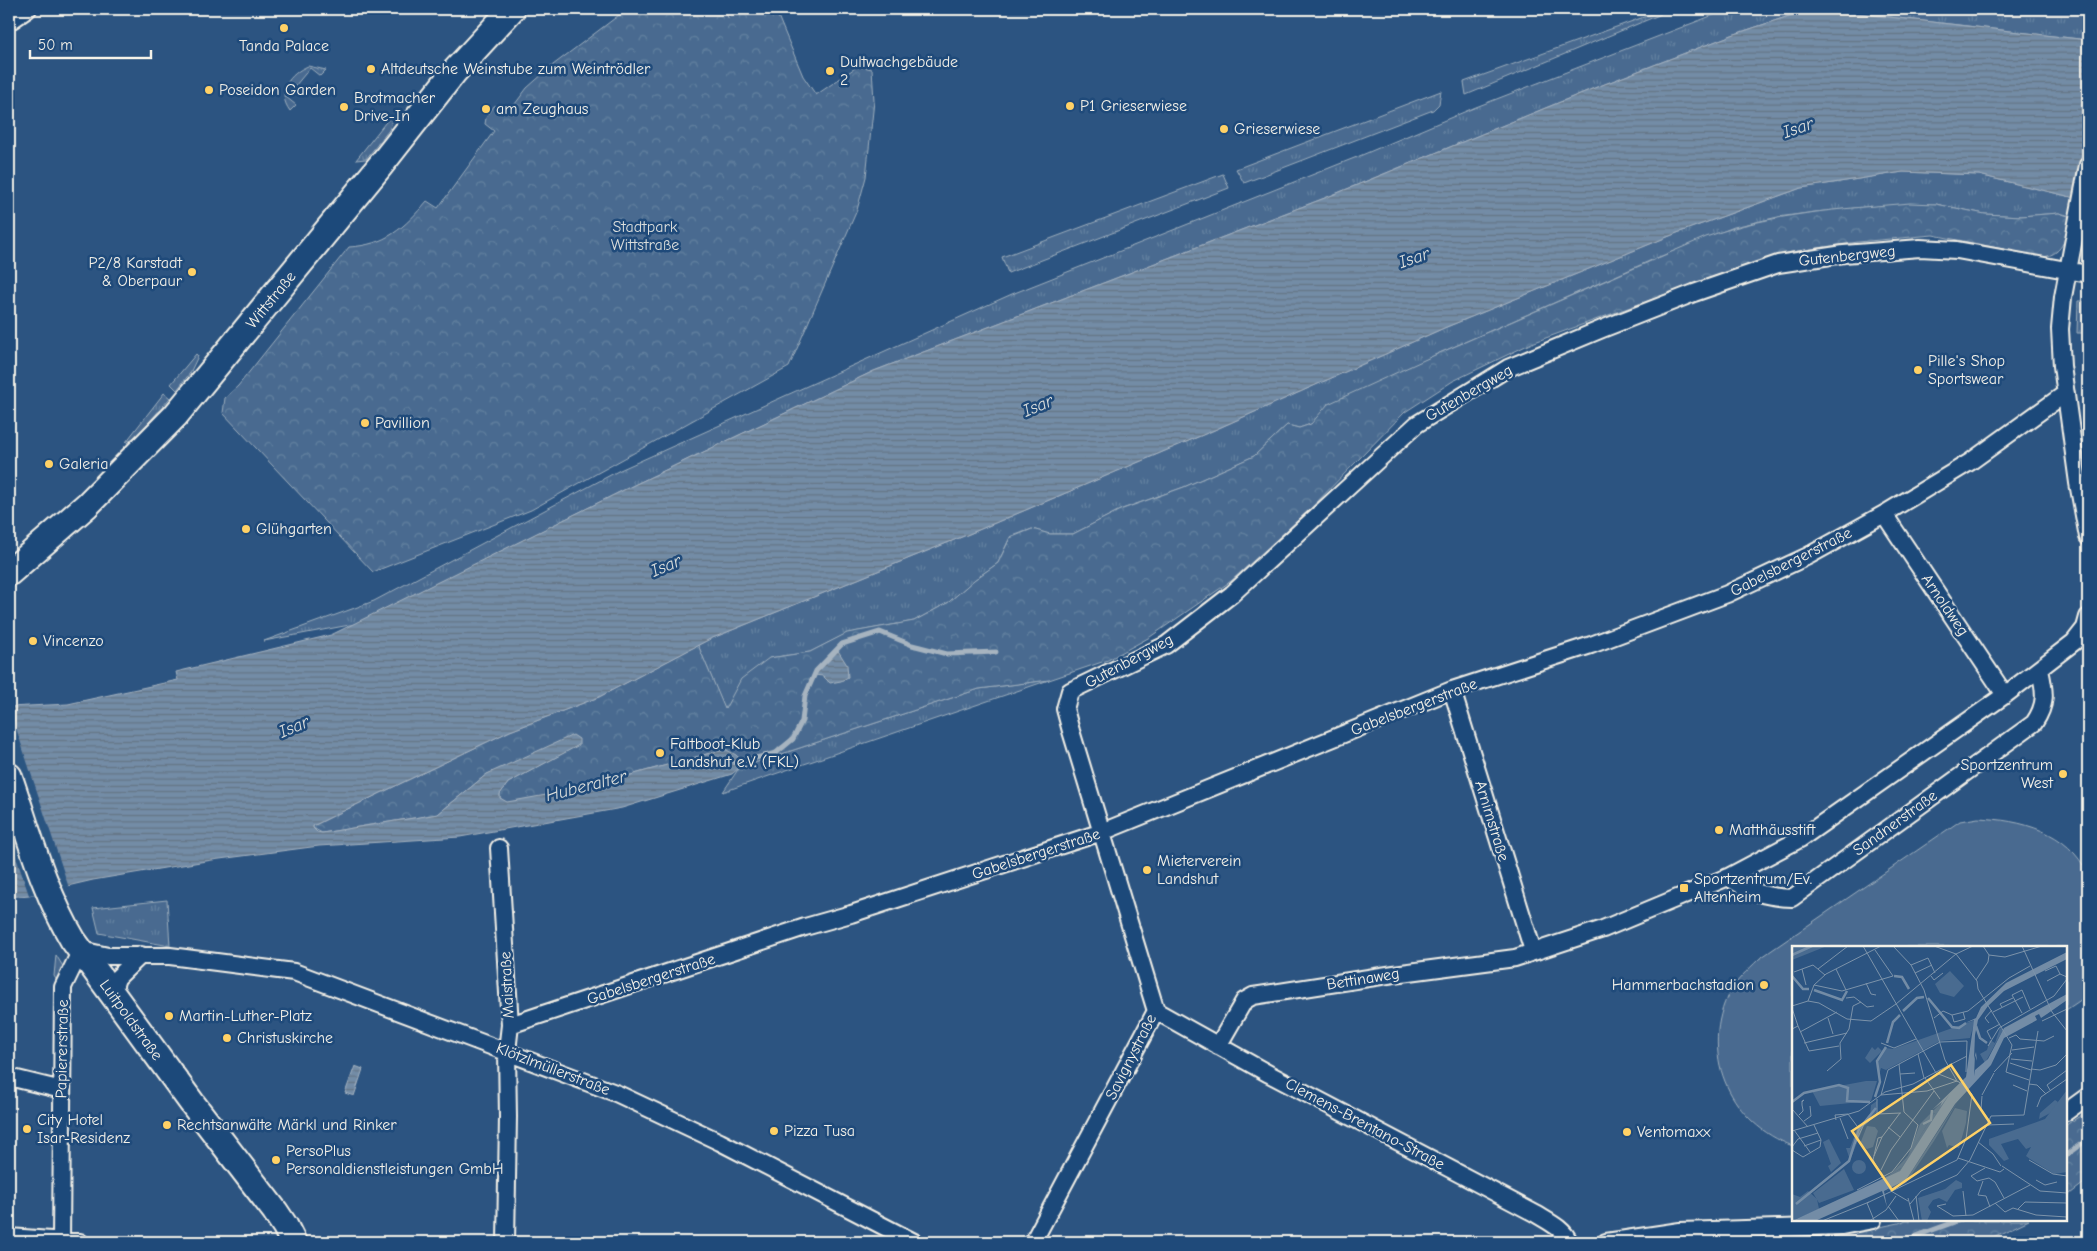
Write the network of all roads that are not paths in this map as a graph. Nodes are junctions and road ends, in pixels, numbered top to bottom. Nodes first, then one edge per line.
1 (28, 9) edge
2 (512, 9) edge
3 (9, 22) edge
4 (2088, 165) edge
5 (2068, 270) junction
6 (2088, 274) edge
7 (2066, 393) junction
8 (1884, 514) junction
9 (2088, 537) edge
10 (9, 573) edge
11 (2088, 616) edge
12 (2040, 670) junction
13 (1452, 690) junction
14 (2005, 696) junction
15 (9, 776) edge
16 (1102, 832) junction
17 (499, 848) dead end
18 (1728, 877) junction
19 (80, 950) junction
20 (1533, 951) junction
21 (141, 955) junction
22 (112, 994) junction
23 (1156, 1011) junction
24 (510, 1025) junction
25 (1218, 1046) junction
26 (507, 1050) junction
27 (9, 1077) edge
28 (62, 1090) junction
29 (2088, 1096) edge
30 (2067, 1111) edge
31 (1868, 1221) edge
32 (9, 1237) edge
33 (61, 1242) edge
34 (80, 1242) edge
35 (292, 1242) edge
36 (506, 1242) edge
37 (914, 1242) edge
38 (1033, 1242) edge
39 (1569, 1242) edge
40 (1606, 1242) edge

1 - 3 street
2 - 10 main road, Wittstraße
4 - 5 street
5 - 6 street, Gutenbergweg
5 - 7 street
5 - 16 street, Gutenbergweg
7 - 8 street, Gabelsbergerstraße
7 - 9 street
8 - 13 street, Gabelsbergerstraße
8 - 14 street, Arnoldweg
11 - 12 street
12 - 14 street
12 - 18 street, Sandnerstraße
13 - 16 street, Gabelsbergerstraße
13 - 20 street, Arnimstraße
14 - 18 street
15 - 19 main road, Luitpoldstraße
16 - 23 street, Savignystraße
16 - 24 street, Gabelsbergerstraße
17 - 24 street, Maistraße
18 - 20 street
19 - 21 street
19 - 22 main road, Luitpoldstraße
19 - 28 street, Papiererstraße
20 - 25 street, Bettinaweg
21 - 22 street
21 - 26 street, Klötzlmüllerstraße
22 - 35 main road, Luitpoldstraße
23 - 25 street, Clemens-Brentano-Straße
23 - 38 street, Savignystraße
24 - 26 street, Maistraße
25 - 39 street, Clemens-Brentano-Straße
26 - 36 street, Maistraße
26 - 37 street, Klötzlmüllerstraße
27 - 28 street
28 - 33 street, Papiererstraße
29 - 30 street
31 - 40 street
32 - 33 street
33 - 34 street

